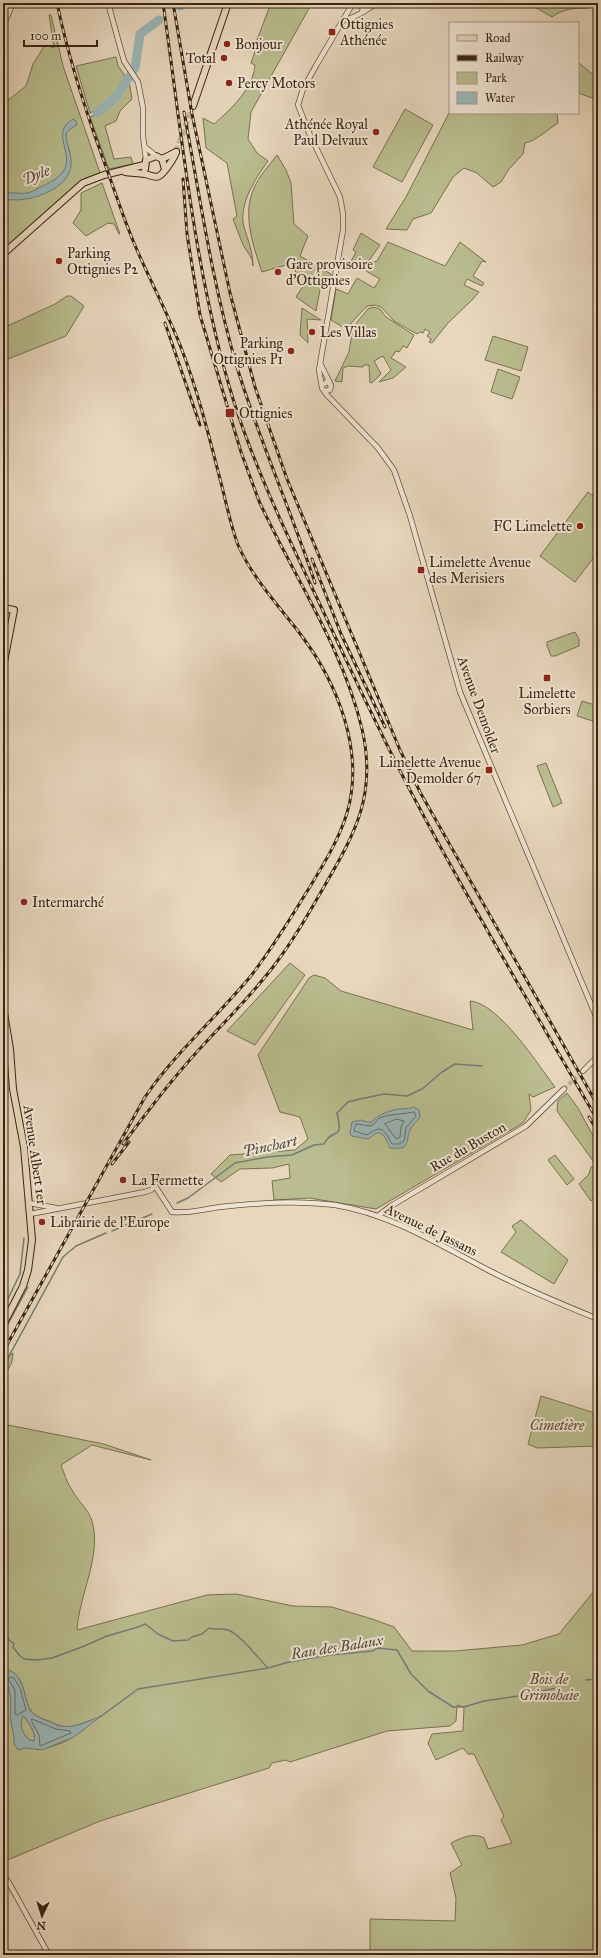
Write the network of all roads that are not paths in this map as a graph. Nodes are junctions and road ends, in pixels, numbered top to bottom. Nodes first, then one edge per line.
1 (13, 3) edge
2 (108, 3) edge
3 (228, 3) edge
4 (353, 3) edge
5 (378, 3) edge
6 (361, 4) edge
7 (369, 7) junction
8 (349, 11) junction
9 (363, 12) junction
10 (355, 16) junction
11 (344, 20) junction
12 (3, 26) edge
13 (194, 106) tunnel mouth
14 (145, 147) junction
15 (159, 157) junction
16 (145, 162) junction
17 (166, 169) junction
18 (120, 172) junction
19 (148, 175) junction
20 (3, 254) edge
21 (320, 362) junction
22 (330, 383) junction
23 (322, 385) junction
24 (330, 390) junction
25 (324, 391) junction
26 (337, 405) junction
27 (3, 608) edge
28 (3, 666) edge
29 (3, 1007) edge
30 (598, 1021) edge
31 (598, 1056) edge
32 (583, 1071) tunnel mouth
33 (564, 1090) tunnel mouth
34 (29, 1203) junction
35 (60, 1208) junction
36 (30, 1215) junction
37 (378, 1216) junction
38 (598, 1319) edge
39 (3, 1325) edge
40 (3, 1875) edge
41 (49, 1955) edge

1 - 12 street
2 - 14 street
3 - 13 main road
4 - 8 street
5 - 7 street
6 - 7 street
6 - 9 street
7 - 9 street
8 - 10 street
8 - 11 street
9 - 10 street
10 - 11 street
11 - 21 street
14 - 15 street
14 - 16 street
15 - 16 main road
15 - 17 main road
15 - 17 main road
16 - 18 main road
16 - 19 main road
17 - 19 main road
18 - 19 main road
18 - 20 main road
21 - 22 street
21 - 23 street
22 - 23 street
22 - 24 street
23 - 25 street
24 - 25 street
24 - 26 street, Avenue Demolder
25 - 26 street, Avenue Demolder
26 - 30 street, Avenue Demolder
27 - 28 main road
29 - 34 main road, Avenue Albert 1er
31 - 32 street
33 - 37 street, Rue du Buston
34 - 35 street
34 - 36 main road, Avenue Albert 1er
35 - 36 street
35 - 37 street, Avenue de Jassans
36 - 39 main road, Avenue Albert 1er
37 - 38 street, Avenue de Jassans
40 - 41 street

